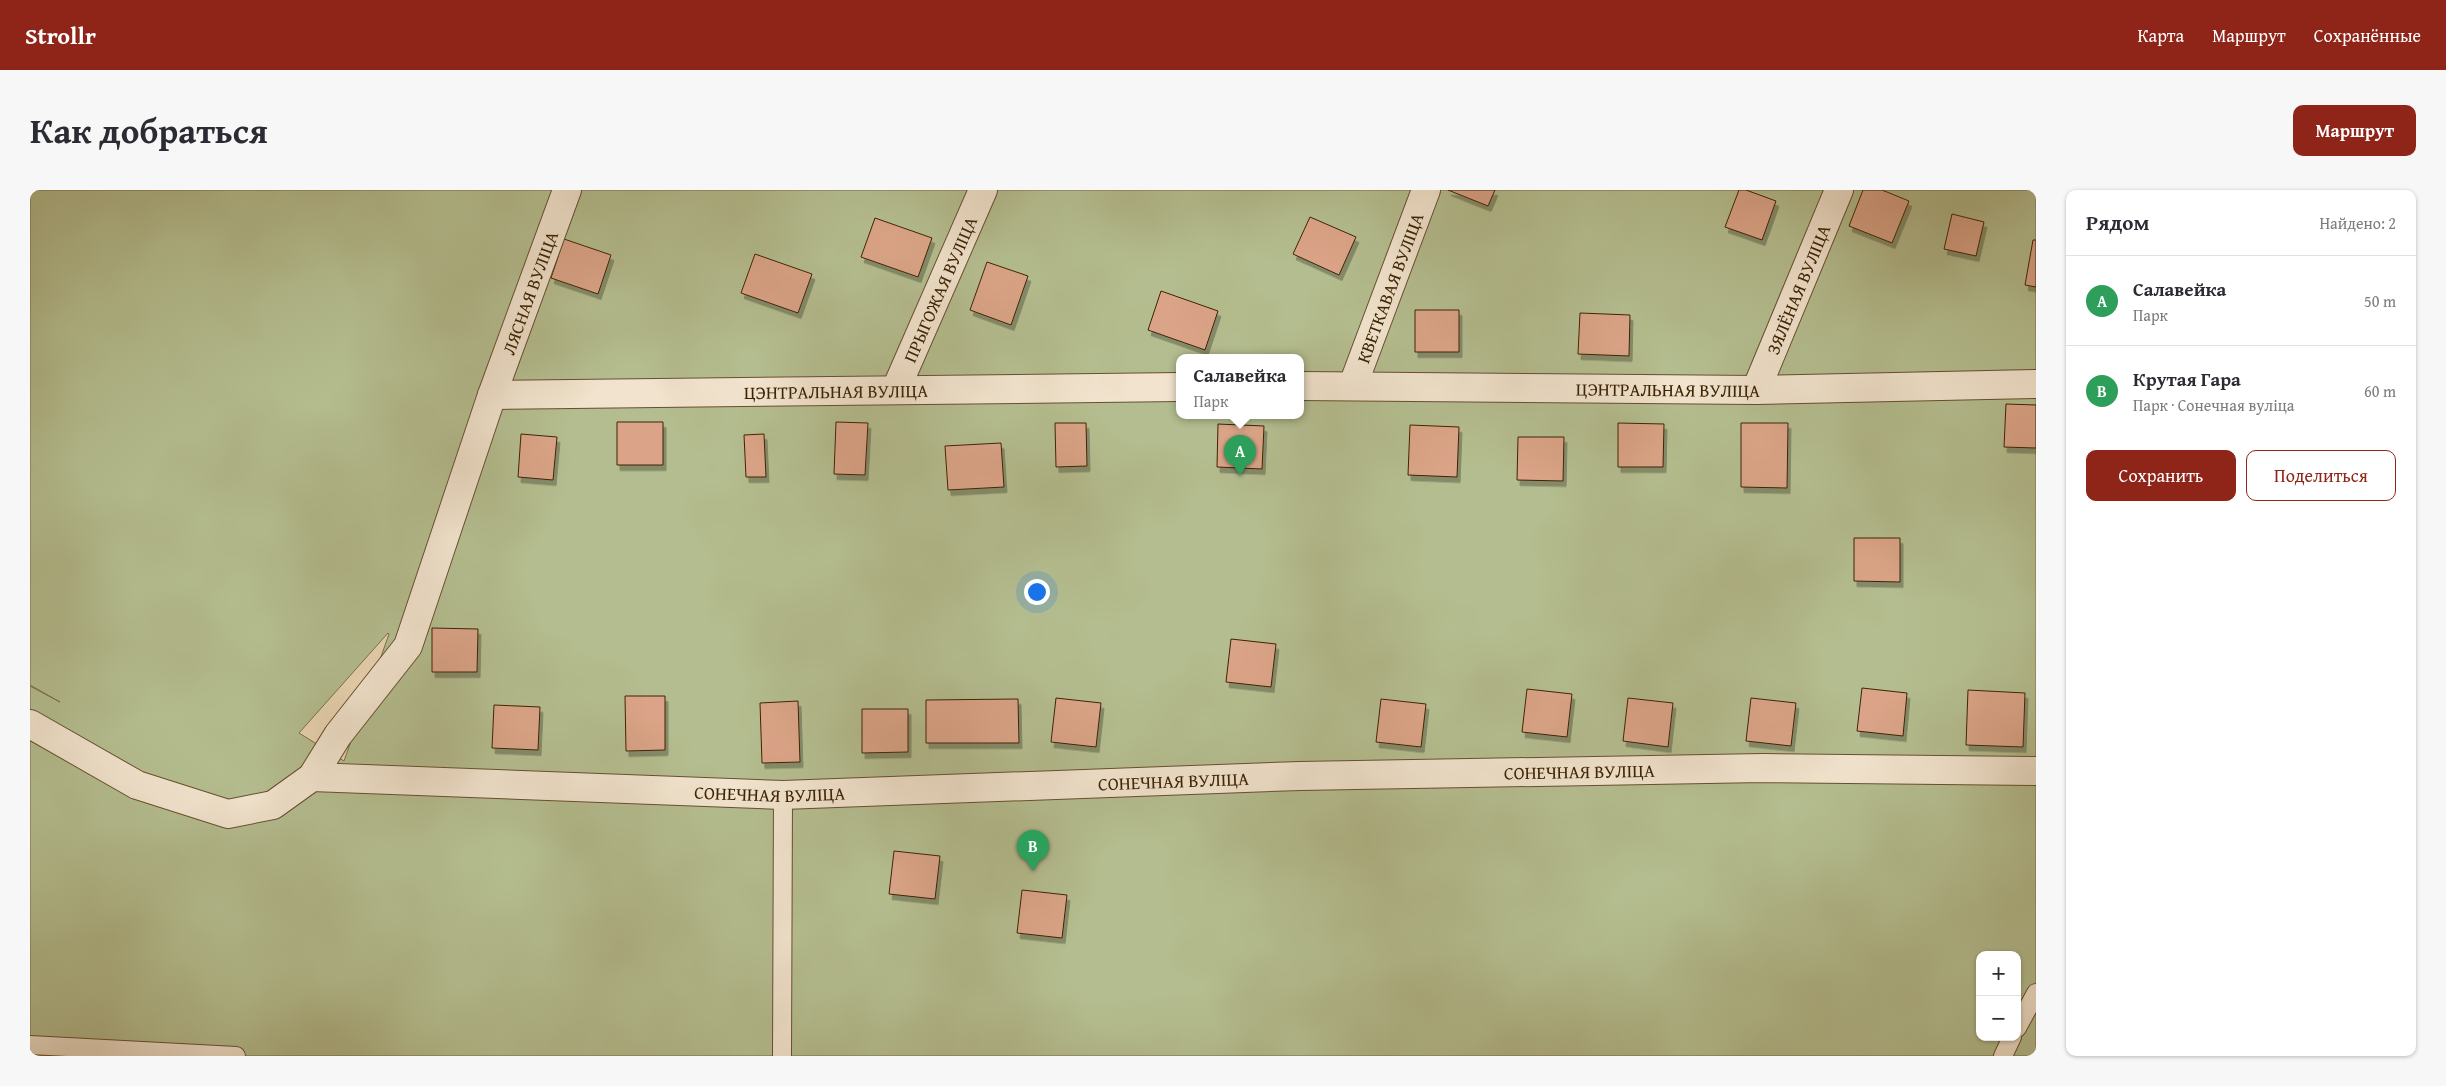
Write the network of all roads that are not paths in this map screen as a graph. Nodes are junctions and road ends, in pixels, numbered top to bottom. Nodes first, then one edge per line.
1 (568, 190) edge
2 (983, 190) edge
3 (1426, 190) edge
4 (1839, 190) edge
5 (2036, 384) edge
6 (1304, 386) edge
7 (1353, 386) junction
8 (1176, 387) edge
9 (896, 389) junction
10 (1756, 390) junction
11 (492, 395) junction
12 (30, 724) edge
13 (2036, 771) edge
14 (312, 777) junction
15 (783, 795) junction
16 (2036, 993) edge
17 (2021, 1021) edge
18 (2010, 1041) edge
19 (30, 1045) edge
20 (236, 1056) edge
21 (782, 1056) edge
22 (2002, 1056) edge

1 - 11 street, ЛЯСНАЯ ВУЛІЦА
2 - 9 street, ПРЫГОЖАЯ ВУЛІЦА
3 - 7 street, КВЕТКАВАЯ ВУЛІЦА
4 - 10 street, ЗЯЛЁНАЯ ВУЛІЦА
5 - 10 street, ЦЭНТРАЛЬНАЯ ВУЛІЦА
6 - 7 street, ЦЭНТРАЛЬНАЯ ВУЛІЦА
7 - 10 street, ЦЭНТРАЛЬНАЯ ВУЛІЦА
8 - 9 street, ЦЭНТРАЛЬНАЯ ВУЛІЦА
9 - 11 street, ЦЭНТРАЛЬНАЯ ВУЛІЦА
11 - 14 street, ЛЯСНАЯ ВУЛІЦА
12 - 14 street
13 - 15 street, СОНЕЧНАЯ ВУЛІЦА
14 - 15 street, СОНЕЧНАЯ ВУЛІЦА
15 - 21 lane
16 - 17 lane
18 - 22 lane
19 - 20 lane

